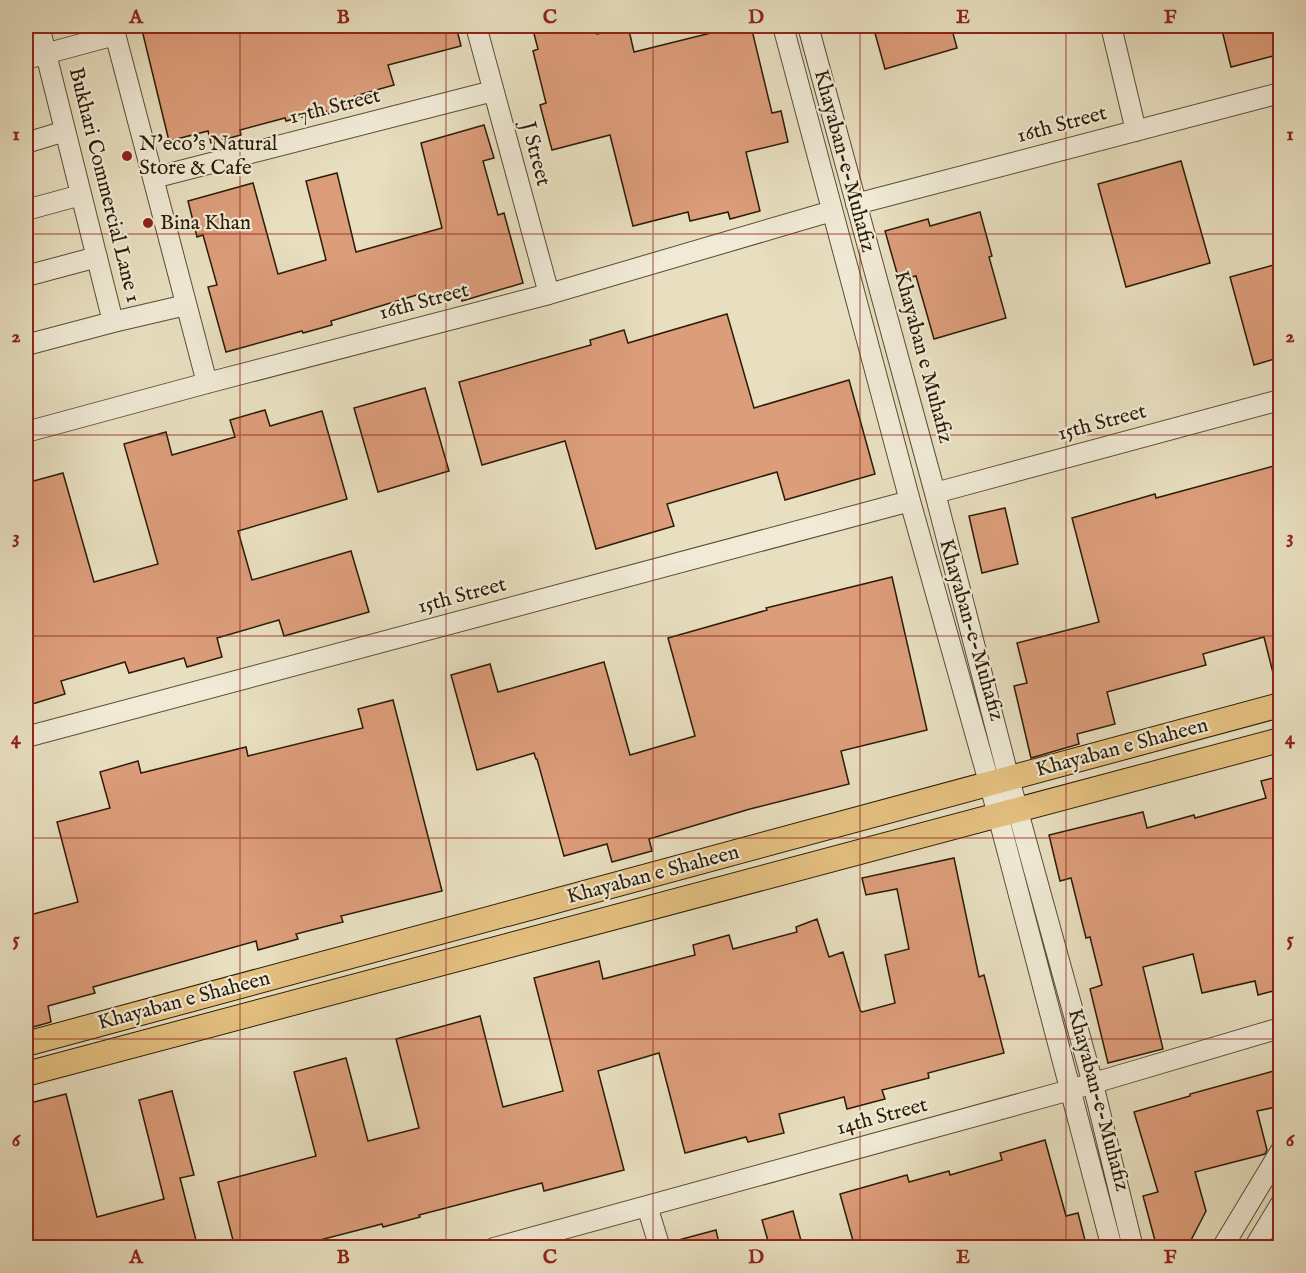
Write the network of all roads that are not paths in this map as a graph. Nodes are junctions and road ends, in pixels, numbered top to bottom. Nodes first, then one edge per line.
1 (39, 26) edge
2 (476, 26) edge
3 (783, 26) edge
4 (808, 26) edge
5 (1111, 26) edge
6 (114, 30) edge
7 (815, 50) junction
8 (46, 54) junction
9 (791, 56) junction
10 (26, 59) edge
11 (493, 90) junction
12 (1281, 93) edge
13 (65, 131) junction
14 (1136, 131) junction
15 (26, 143) edge
16 (153, 178) junction
17 (81, 195) junction
18 (856, 204) junction
19 (26, 210) edge
20 (832, 211) junction
21 (97, 257) junction
22 (26, 276) edge
23 (549, 294) junction
24 (186, 305) junction
25 (113, 322) junction
26 (893, 341) junction
27 (26, 345) edge
28 (869, 349) junction
29 (207, 382) junction
30 (1281, 400) edge
31 (26, 432) edge
32 (935, 493) junction
33 (910, 501) junction
34 (1281, 705) edge
35 (26, 737) edge
36 (1281, 740) edge
37 (999, 782) junction
38 (1008, 812) junction
39 (1281, 1028) edge
40 (26, 1044) edge
41 (26, 1074) edge
42 (1093, 1084) junction
43 (1070, 1090) junction
44 (1281, 1152) edge
45 (1281, 1204) edge
46 (647, 1206) junction
47 (494, 1248) edge
48 (660, 1248) edge
49 (1112, 1248) edge
50 (1133, 1248) edge
51 (1222, 1248) edge
52 (1254, 1248) edge

1 - 8 street, Bukhari Commercial Lane 1
2 - 11 street, J Street
3 - 9 street, Khayaban-e-Muhafiz
4 - 7 street, Khayaban e Muhafiz
5 - 14 street
6 - 8 street
6 - 16 street
7 - 9 street
7 - 18 street, Khayaban e Muhafiz
8 - 10 street
8 - 13 street, Bukhari Commercial Lane 1
9 - 20 street, Khayaban-e-Muhafiz
11 - 16 street, 17th Street
11 - 23 street, J Street
12 - 14 street, 16th Street
13 - 15 street
13 - 17 street, Bukhari Commercial Lane 1
14 - 18 street, 16th Street
16 - 24 street
17 - 19 street
17 - 21 street, Bukhari Commercial Lane 1
18 - 26 street, Khayaban e Muhafiz
20 - 23 street, 16th Street
20 - 28 street, Khayaban-e-Muhafiz
21 - 22 street
21 - 25 street, Bukhari Commercial Lane 1
23 - 29 street, 16th Street
24 - 25 street
24 - 29 street
25 - 27 street
26 - 28 street
26 - 32 street, Khayaban e Muhafiz
28 - 33 street, Khayaban-e-Muhafiz
29 - 31 street, 16th Street
30 - 32 street, 15th Street
32 - 37 street, Khayaban-e-Muhafiz
33 - 35 street, 15th Street
33 - 37 street, Khayaban-e-Muhafiz
34 - 37 main road, Khayaban e Shaheen
36 - 38 main road, Khayaban e Shaheen
37 - 38 street, Khayaban-e-Muhafiz
37 - 40 main road, Khayaban e Shaheen
38 - 41 main road, Khayaban e Shaheen
38 - 42 street, Khayaban-e-Muhafiz
38 - 43 street, Khayaban-e-Muhafiz
39 - 42 street, 14th Street
42 - 43 street, 14th Street
42 - 50 street, Khayaban-e-Muhafiz
43 - 46 street, 14th Street
43 - 49 street, Khayaban-e-Muhafiz
44 - 51 street
45 - 52 street
46 - 47 street, 14th Street
46 - 48 street

